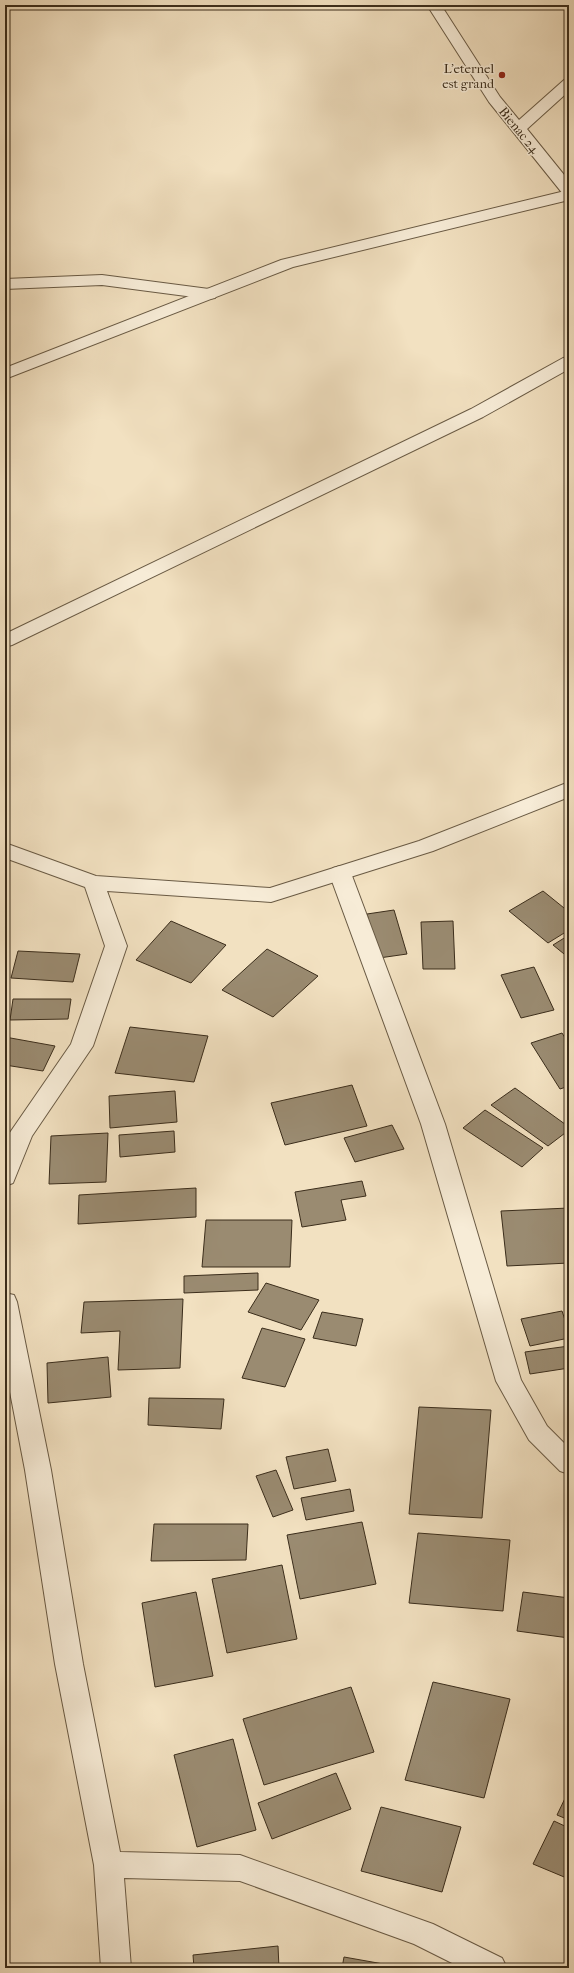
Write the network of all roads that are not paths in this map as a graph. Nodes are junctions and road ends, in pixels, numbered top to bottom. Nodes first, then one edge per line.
1 (434, 5) edge
2 (569, 83) edge
3 (518, 129) junction
4 (569, 192) edge
5 (569, 195) edge
6 (5, 284) edge
7 (209, 294) junction
8 (569, 362) edge
9 (5, 374) edge
10 (5, 640) edge
11 (569, 789) edge
12 (5, 850) edge
13 (340, 873) junction
14 (94, 883) junction
15 (5, 1176) edge
16 (5, 1302) edge
17 (569, 1464) edge
18 (108, 1865) junction
19 (116, 1968) edge
20 (492, 1968) edge

1 - 3 street, Bienac 24
2 - 3 street
3 - 4 street, Bienac 24
5 - 7 street
6 - 7 street
7 - 9 street
8 - 10 street
11 - 13 street
12 - 14 street
13 - 14 street
13 - 17 street
14 - 15 street
16 - 18 street
18 - 19 street
18 - 20 street

